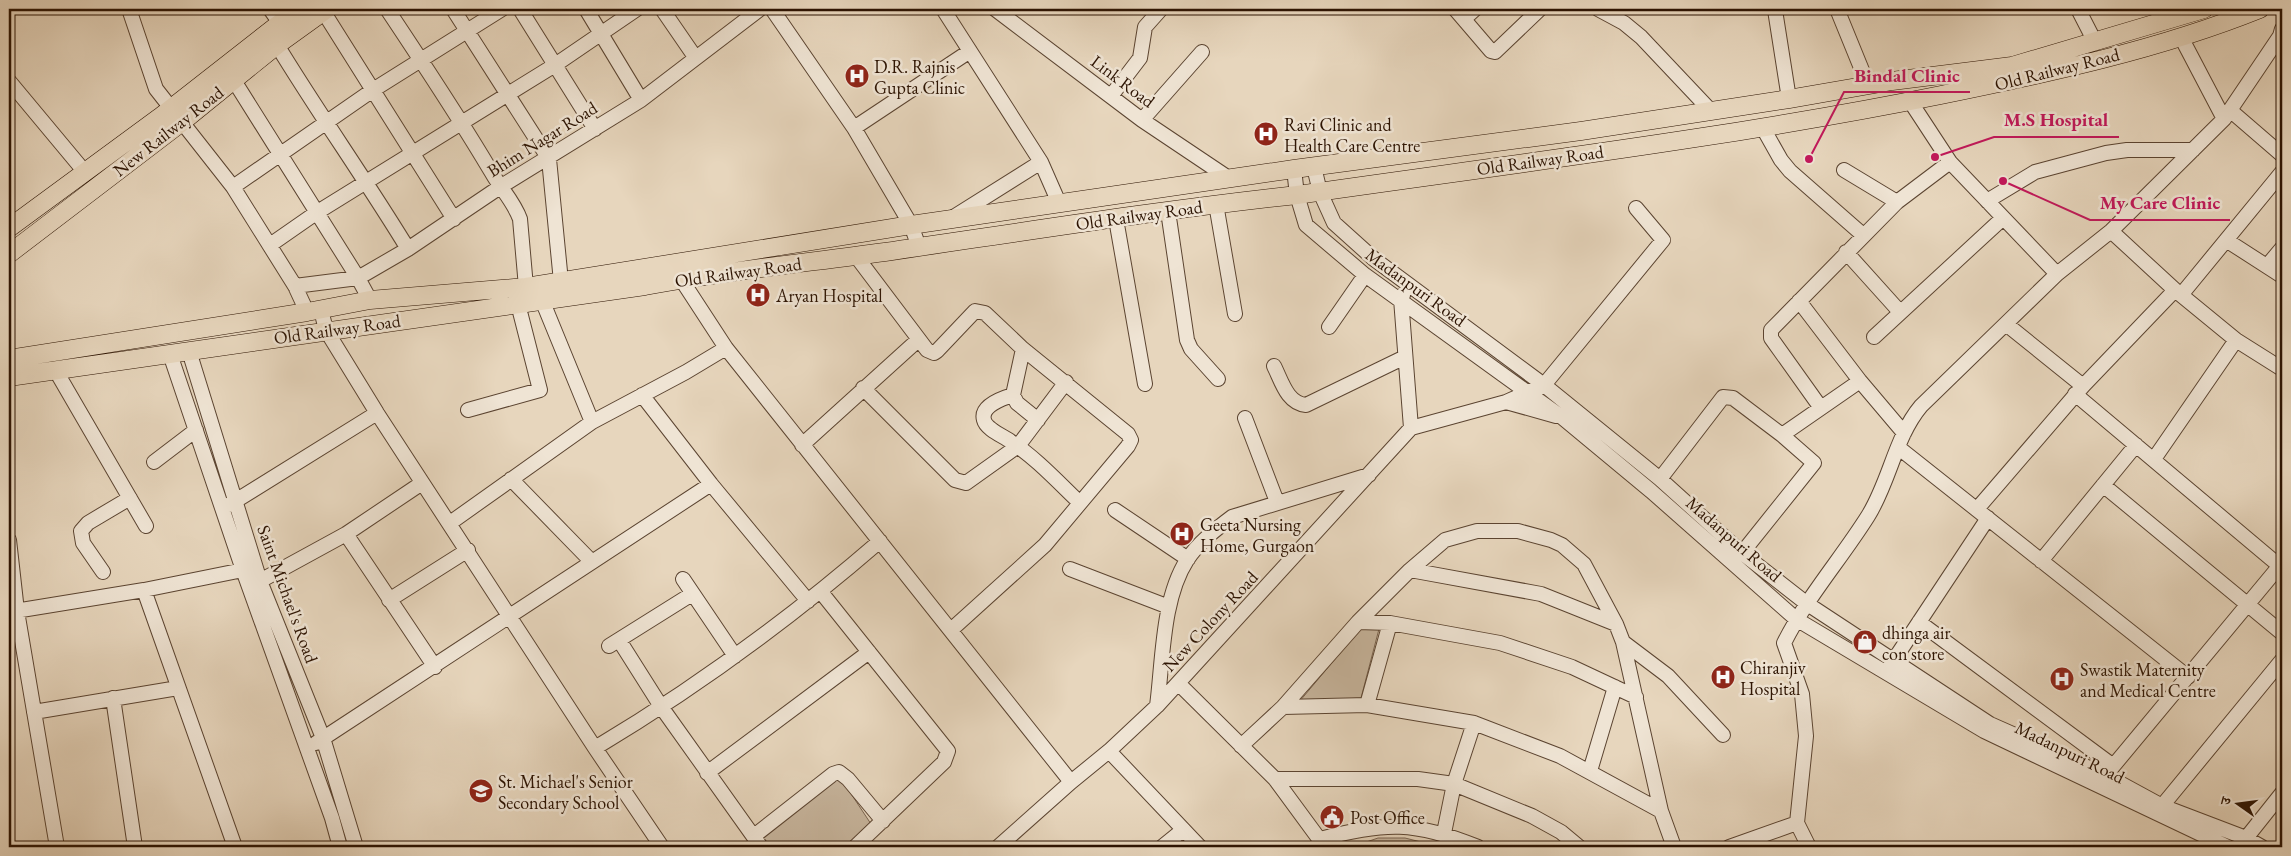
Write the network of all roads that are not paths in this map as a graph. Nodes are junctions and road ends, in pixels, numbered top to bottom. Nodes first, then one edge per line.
1 (129, 9) edge
2 (298, 9) edge
3 (387, 9) edge
4 (453, 9) edge
5 (502, 9) edge
6 (520, 9) edge
7 (586, 9) edge
8 (637, 9) edge
9 (662, 9) edge
10 (943, 9) edge
11 (996, 9) edge
12 (1475, 9) edge
13 (1540, 9) edge
14 (1598, 9) edge
15 (1837, 9) edge
16 (2078, 9) edge
17 (2204, 9) edge
18 (2260, 9) edge
19 (325, 10) edge
20 (772, 10) edge
21 (1156, 10) edge
22 (1775, 10) dead end
23 (1459, 14) edge
24 (275, 16) edge
25 (467, 30) junction
26 (601, 34) junction
27 (2282, 34) edge
28 (2181, 37) junction
29 (2095, 42) junction
30 (277, 45) junction
31 (970, 51) junction
32 (1202, 52) dead end
33 (695, 57) junction
34 (421, 59) junction
35 (555, 65) junction
36 (233, 79) junction
37 (9, 80) edge
38 (1892, 81) junction
39 (1868, 85) junction
40 (372, 90) junction
41 (508, 94) junction
42 (1112, 96) junction
43 (1789, 99) junction
44 (641, 100) junction
45 (1904, 103) junction
46 (170, 108) junction
47 (1710, 110) junction
48 (2228, 115) junction
49 (1142, 120) junction
50 (182, 122) junction
51 (324, 122) junction
52 (462, 122) junction
53 (854, 128) junction
54 (1762, 128) junction
55 (595, 129) junction
56 (1581, 131) junction
57 (148, 136) junction
58 (2193, 150) junction
59 (280, 153) junction
60 (413, 154) junction
61 (1584, 154) junction
62 (2282, 155) edge
63 (548, 158) junction
64 (1041, 162) junction
65 (1950, 162) junction
66 (1314, 167) junction
67 (1294, 169) junction
68 (1844, 170) dead end
69 (84, 171) junction
70 (2282, 172) edge
71 (1230, 179) junction
72 (367, 182) junction
73 (233, 187) junction
74 (500, 187) junction
75 (1320, 192) junction
76 (1297, 195) junction
77 (1986, 201) junction
78 (1897, 202) junction
79 (1059, 203) junction
80 (1216, 204) junction
81 (1636, 208) dead end
82 (1168, 211) junction
83 (316, 213) junction
84 (2003, 218) junction
85 (454, 219) junction
86 (1116, 219) junction
87 (948, 220) junction
88 (910, 225) junction
89 (9, 228) edge
90 (2111, 231) junction
91 (1863, 235) junction
92 (2226, 240) junction
93 (270, 244) junction
94 (919, 247) junction
95 (2282, 248) edge
96 (408, 249) junction
97 (1846, 252) junction
98 (9, 254) edge
99 (856, 256) junction
100 (2268, 266) junction
101 (2057, 274) junction
102 (1365, 275) junction
103 (2282, 276) edge
104 (358, 278) junction
105 (681, 279) junction
106 (1408, 284) junction
107 (295, 286) junction
108 (526, 287) junction
109 (562, 290) junction
110 (2178, 292) junction
111 (1401, 299) junction
112 (370, 300) junction
113 (542, 300) junction
114 (1799, 301) junction
115 (518, 304) junction
116 (314, 311) junction
117 (1900, 312) junction
118 (1235, 314) dead end
119 (2006, 324) junction
120 (1329, 327) dead end
121 (326, 330) junction
122 (1874, 338) dead end
123 (918, 340) junction
124 (2236, 340) junction
125 (726, 348) junction
126 (1023, 349) junction
127 (189, 351) junction
128 (170, 354) junction
129 (1405, 356) junction
130 (9, 359) edge
131 (1274, 366) dead end
132 (2282, 370) edge
133 (56, 371) junction
134 (9, 377) edge
135 (1218, 379) dead end
136 (1860, 381) junction
137 (1066, 382) junction
138 (1145, 384) dead end
139 (1544, 385) junction
140 (863, 388) junction
141 (2079, 390) junction
142 (1528, 391) junction
143 (642, 395) junction
144 (1013, 395) junction
145 (1506, 402) junction
146 (1821, 408) junction
147 (468, 410) dead end
148 (377, 413) junction
149 (1246, 418) dead end
150 (1563, 418) junction
151 (1038, 420) junction
152 (592, 422) junction
153 (1411, 428) junction
154 (196, 430) junction
155 (1904, 433) junction
156 (1782, 434) junction
157 (2136, 444) junction
158 (802, 445) junction
159 (1018, 446) junction
160 (1899, 448) junction
161 (2154, 459) junction
162 (154, 462) dead end
163 (1371, 474) junction
164 (511, 479) junction
165 (1660, 479) junction
166 (422, 483) junction
167 (711, 484) junction
168 (2103, 485) junction
169 (130, 498) junction
170 (235, 501) junction
171 (1276, 502) junction
172 (1080, 503) junction
173 (223, 509) junction
174 (1977, 509) junction
175 (1115, 510) dead end
176 (1988, 518) junction
177 (450, 523) junction
178 (146, 526) dead end
179 (346, 534) junction
180 (9, 540) edge
181 (880, 541) junction
182 (468, 550) junction
183 (1742, 553) junction
184 (1188, 559) junction
185 (591, 561) junction
186 (2041, 561) junction
187 (2282, 565) edge
188 (1070, 569) dead end
189 (243, 570) junction
190 (1410, 570) junction
191 (103, 572) dead end
192 (683, 579) dead end
193 (260, 581) junction
194 (144, 590) junction
195 (821, 592) junction
196 (692, 594) junction
197 (389, 600) junction
198 (808, 601) junction
199 (1806, 603) junction
200 (2248, 605) junction
201 (1169, 607) junction
202 (13, 612) edge
203 (509, 617) junction
204 (1796, 619) junction
205 (1358, 622) junction
206 (1919, 622) junction
207 (1390, 623) junction
208 (1616, 624) junction
209 (951, 630) junction
210 (2282, 633) edge
211 (1623, 642) junction
212 (868, 652) junction
213 (735, 656) junction
214 (2282, 660) edge
215 (1893, 661) junction
216 (435, 667) junction
217 (1885, 674) junction
218 (2188, 677) junction
219 (1178, 682) junction
220 (1615, 687) junction
221 (178, 688) junction
222 (1636, 697) junction
223 (113, 698) junction
224 (1367, 705) junction
225 (1157, 706) junction
226 (1282, 707) junction
227 (662, 708) junction
228 (34, 712) junction
229 (1474, 723) junction
230 (1723, 735) dead end
231 (323, 738) junction
232 (1241, 746) junction
233 (594, 748) junction
234 (307, 749) junction
235 (1109, 751) junction
236 (1590, 771) junction
237 (707, 773) junction
238 (2104, 776) junction
239 (1275, 778) junction
240 (1071, 782) junction
241 (1454, 784) junction
242 (2282, 793) edge
243 (2160, 810) junction
244 (1661, 811) junction
245 (884, 821) junction
246 (1797, 823) junction
247 (1183, 830) junction
248 (1444, 833) junction
249 (757, 842) edge
250 (1322, 843) edge
251 (2243, 843) edge
252 (658, 846) edge
253 (57, 847) edge
254 (135, 847) edge
255 (235, 847) edge
256 (340, 847) edge
257 (356, 847) edge
258 (855, 847) edge
259 (998, 847) edge
260 (1162, 847) edge
261 (1200, 847) edge
262 (1478, 847) edge
263 (1579, 847) edge
264 (1674, 847) edge
265 (1729, 847) edge
266 (1809, 847) edge
267 (2228, 847) edge
268 (2262, 847) edge

1 - 46 street
2 - 24 main road, New Railway Road
3 - 34 street
4 - 25 street
5 - 25 street
6 - 35 street
7 - 26 street
8 - 26 street
9 - 33 street
10 - 31 street
11 - 42 street, Link Road
12 - 23 street
13 - 23 street
14 - 47 street
15 - 39 street
16 - 29 street
17 - 29 main road, Old Railway Road
18 - 28 main road, Old Railway Road
19 - 30 main road, New Railway Road
19 - 40 street
20 - 33 street, Bhim Nagar Road
20 - 53 street
21 - 42 street
22 - 43 street
24 - 46 main road, New Railway Road
25 - 34 street
25 - 41 street
26 - 35 street
26 - 44 street
27 - 48 street
28 - 45 main road, Old Railway Road
28 - 48 street
29 - 38 main road, Old Railway Road
30 - 36 main road, New Railway Road
30 - 51 street
31 - 53 street
31 - 64 street
32 - 49 street
33 - 44 street, Bhim Nagar Road
34 - 40 street
34 - 52 street
35 - 41 street
35 - 55 street
36 - 50 main road, New Railway Road
36 - 59 street
37 - 69 street
38 - 39 main road, Old Railway Road
38 - 45 main road
39 - 43 main road, Old Railway Road
40 - 51 street
40 - 60 street
41 - 52 street
41 - 63 street
42 - 49 street, Link Road
43 - 47 main road, Old Railway Road
44 - 55 street, Bhim Nagar Road
45 - 54 main road, Old Railway Road
45 - 65 street
46 - 50 street
46 - 57 main road, New Railway Road
47 - 56 main road, Old Railway Road
48 - 58 street
48 - 62 street
49 - 71 street, Link Road
50 - 57 main road, New Railway Road
50 - 73 street
51 - 59 street
51 - 72 street
52 - 60 street
52 - 74 street
53 - 88 street
54 - 61 main road, Old Railway Road
54 - 91 street
55 - 63 street, Bhim Nagar Road
56 - 61 main road
56 - 66 main road, Old Railway Road
57 - 69 main road, New Railway Road
57 - 98 main road, New Railway Road
58 - 77 street
58 - 90 street
59 - 73 street
59 - 83 street
60 - 72 street
60 - 85 street
61 - 75 main road, Old Railway Road
63 - 74 street, Bhim Nagar Road
63 - 109 street
64 - 79 street
64 - 87 street
65 - 77 street
65 - 78 street
66 - 67 main road, Old Railway Road
66 - 75 street, Madanpuri Road
67 - 71 main road, Old Railway Road
67 - 76 street, Madanpuri Road
68 - 78 street
69 - 89 main road, New Railway Road
70 - 92 street
71 - 79 main road, Old Railway Road
72 - 83 street
72 - 96 street
73 - 93 street
74 - 85 street, Bhim Nagar Road
74 - 108 street
75 - 76 main road, Old Railway Road
75 - 106 street, Madanpuri Road
76 - 80 main road, Old Railway Road
76 - 102 street, Madanpuri Road
77 - 84 street
78 - 91 street
79 - 87 main road, Old Railway Road
80 - 82 main road, Old Railway Road
80 - 118 street
81 - 139 street
82 - 86 main road, Old Railway Road
82 - 135 street
83 - 93 street
83 - 104 street
84 - 101 street
84 - 117 street
85 - 96 street, Bhim Nagar Road
86 - 94 main road, Old Railway Road
86 - 138 street
87 - 88 main road, Old Railway Road
88 - 94 street
88 - 109 main road, Old Railway Road
90 - 101 street
90 - 110 street
91 - 97 street
92 - 100 street
92 - 110 street
93 - 107 street
94 - 99 main road, Old Railway Road
95 - 100 street
96 - 104 street, Bhim Nagar Road
97 - 114 street
97 - 117 street
99 - 105 main road, Old Railway Road
99 - 123 street
100 - 103 street
101 - 119 street
102 - 111 street, Madanpuri Road
102 - 120 street
104 - 107 street
104 - 112 street
105 - 109 main road, Old Railway Road
105 - 125 street
106 - 111 street
106 - 139 street, Madanpuri Road
107 - 116 street
108 - 109 main road, Old Railway Road
108 - 112 main road, Old Railway Road
109 - 113 main road, Old Railway Road
110 - 124 street
110 - 141 street
111 - 129 street
111 - 142 street, Madanpuri Road
112 - 116 main road, Old Railway Road
113 - 115 main road, Old Railway Road
113 - 152 street
114 - 136 street
114 - 146 street
115 - 121 main road, Old Railway Road
115 - 147 street
116 - 121 street
116 - 130 main road, Old Railway Road
117 - 122 street
119 - 141 street
119 - 155 street
121 - 127 main road, Old Railway Road
121 - 148 street
123 - 126 street
123 - 140 street
124 - 132 street
124 - 161 street
125 - 143 street
125 - 158 street
126 - 137 street
126 - 144 street
127 - 128 main road, Old Railway Road
127 - 170 street, Saint Michael's Road
128 - 133 main road, Old Railway Road
128 - 154 street, Saint Michael's Road
129 - 131 street
129 - 153 street
133 - 134 main road, Old Railway Road
133 - 169 street
136 - 146 street
136 - 155 street
137 - 151 street
137 - 172 street
139 - 142 street
139 - 165 street, Madanpuri Road
140 - 158 street
140 - 159 street
141 - 157 street
141 - 174 street
142 - 145 street
142 - 150 street, Madanpuri Road
143 - 152 street
143 - 167 street
144 - 151 street
144 - 159 street
145 - 150 street
145 - 153 street
146 - 156 street
148 - 166 street
148 - 170 street
149 - 171 street
150 - 204 street, Madanpuri Road
151 - 159 street
152 - 164 street
153 - 163 street, New Colony Road
154 - 162 street
154 - 173 street, Saint Michael's Road
155 - 160 street
156 - 165 street
156 - 183 street
157 - 161 street
157 - 168 street
158 - 181 street
159 - 172 street
160 - 174 street
160 - 199 street
161 - 187 street
163 - 171 street
163 - 219 street, New Colony Road
164 - 177 street
164 - 185 street
165 - 183 street, Madanpuri Road
166 - 177 street
166 - 179 street
167 - 185 street
167 - 198 street
168 - 186 street
168 - 200 street
169 - 178 street
169 - 191 street
170 - 173 street
170 - 193 street, Saint Michael's Road
171 - 184 street
172 - 209 street
173 - 189 street, Saint Michael's Road
174 - 176 street
175 - 184 street
176 - 186 street
176 - 206 street
177 - 182 street
179 - 193 street
179 - 197 street
180 - 202 street
181 - 195 street
181 - 209 street
182 - 197 street
182 - 203 street
183 - 199 street, Madanpuri Road
184 - 201 street
185 - 203 street
186 - 218 street
187 - 200 street
188 - 201 street
189 - 194 street
189 - 234 street, Saint Michael's Road
190 - 205 street
190 - 208 street
190 - 208 street
192 - 196 street
193 - 231 street, Saint Michael's Road
194 - 202 street
194 - 221 street
195 - 198 street
195 - 212 street
196 - 213 street
196 - 227 street
197 - 216 street
198 - 213 street
199 - 204 street
199 - 215 street, Madanpuri Road
200 - 210 street
200 - 218 street
201 - 225 street
202 - 228 street
203 - 216 street
203 - 233 street
204 - 217 street, Madanpuri Road
204 - 246 street
205 - 207 street
205 - 226 street
206 - 215 street
206 - 238 street
207 - 220 street
207 - 224 street
208 - 211 street
209 - 240 street
211 - 222 street
211 - 230 street
212 - 237 street
212 - 245 street
213 - 227 street
214 - 243 street
215 - 217 street
215 - 238 street, Madanpuri Road
216 - 231 street
217 - 238 street, Madanpuri Road
218 - 238 street
219 - 225 street, New Colony Road
219 - 232 street
220 - 222 street
220 - 236 street
221 - 223 street
221 - 255 street
222 - 244 street
223 - 228 street
223 - 254 street
224 - 226 street
224 - 229 street
225 - 235 street, New Colony Road
226 - 232 street
227 - 233 street
227 - 237 street
228 - 253 street
229 - 236 street
229 - 241 street
231 - 234 street
231 - 257 street, Saint Michael's Road
232 - 239 street
233 - 252 street
234 - 256 street, Saint Michael's Road
235 - 240 street, New Colony Road
235 - 247 street
236 - 244 street
237 - 249 street
238 - 243 street, Madanpuri Road
239 - 241 street
239 - 250 street
240 - 259 street, New Colony Road
241 - 248 street
241 - 263 street
242 - 251 street
243 - 251 street, Madanpuri Road
243 - 267 street, Madanpuri Road
244 - 264 street
245 - 249 street
245 - 258 street
246 - 265 street
246 - 266 street
247 - 260 street
247 - 261 street
248 - 250 street
248 - 262 street
251 - 268 street, Madanpuri Road

